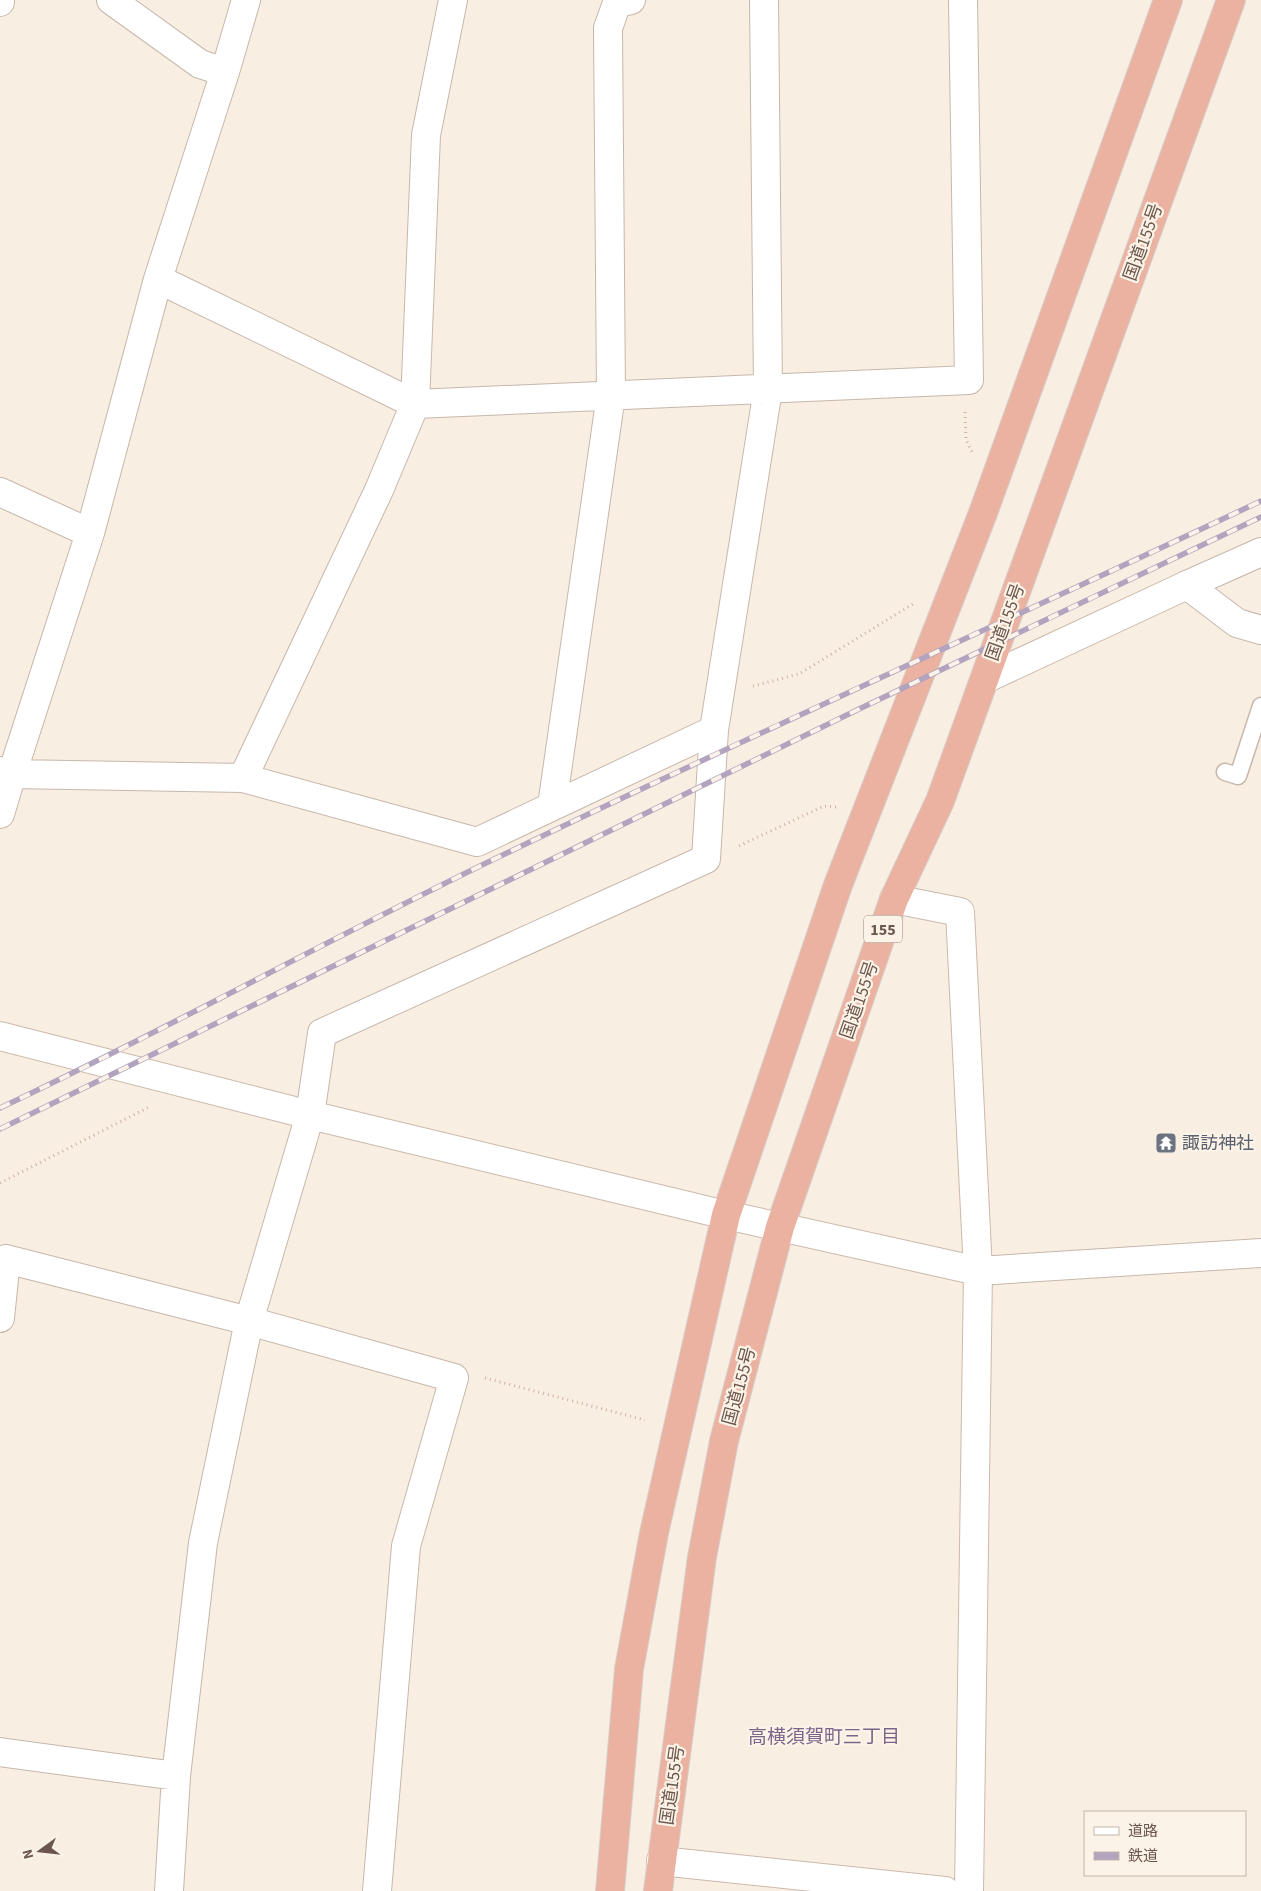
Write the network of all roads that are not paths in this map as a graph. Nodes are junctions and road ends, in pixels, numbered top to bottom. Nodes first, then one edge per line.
1 (111, 0) edge
2 (246, 0) edge
3 (453, 0) edge
4 (631, 0) edge
5 (764, 0) edge
6 (963, 0) edge
7 (1168, 0) edge
8 (1230, 0) edge
9 (225, 72) junction
10 (158, 279) junction
11 (768, 389) junction
12 (611, 395) junction
13 (415, 404) junction
14 (0, 492) edge
15 (90, 532) junction
16 (1261, 552) edge
17 (1187, 586) junction
18 (1261, 630) edge
19 (984, 679) junction
20 (1261, 706) edge
21 (714, 730) junction
22 (6, 772) edge
23 (1224, 772) dead end
24 (243, 778) junction
25 (552, 806) junction
26 (0, 814) edge
27 (894, 899) junction
28 (1, 1037) edge
29 (310, 1115) junction
30 (726, 1215) junction
31 (780, 1227) junction
32 (1261, 1252) edge
33 (3, 1258) edge
34 (978, 1271) junction
35 (0, 1318) edge
36 (249, 1321) junction
37 (0, 1752) edge
38 (176, 1776) junction
39 (661, 1861) junction
40 (169, 1891) edge
41 (377, 1891) edge
42 (610, 1891) edge
43 (658, 1891) edge
44 (945, 1891) edge
45 (968, 1891) edge

1 - 9 street
2 - 9 street
3 - 13 street
4 - 12 street
5 - 11 street
6 - 11 street
7 - 30 highway
8 - 19 highway, 国道155号 / 155
9 - 10 street
10 - 13 street
10 - 15 street
11 - 12 street
11 - 21 street
12 - 13 street
12 - 25 street
13 - 24 street
14 - 15 street
15 - 22 street
16 - 17 street
17 - 18 street
17 - 19 street
19 - 27 highway, 国道155号 / 155
20 - 23 lane
21 - 25 street
21 - 29 street
22 - 24 street
22 - 26 street
24 - 25 street
27 - 31 highway, 国道155号 / 155
27 - 34 street
28 - 29 street
29 - 30 street
29 - 36 street
30 - 31 street
30 - 42 highway
31 - 34 street
31 - 39 highway, 国道155号 / 155
32 - 34 street
33 - 35 street
33 - 36 street
34 - 45 street
36 - 38 street
36 - 41 street
37 - 38 street
38 - 40 street
39 - 43 highway, 国道155号 / 155
39 - 44 street

